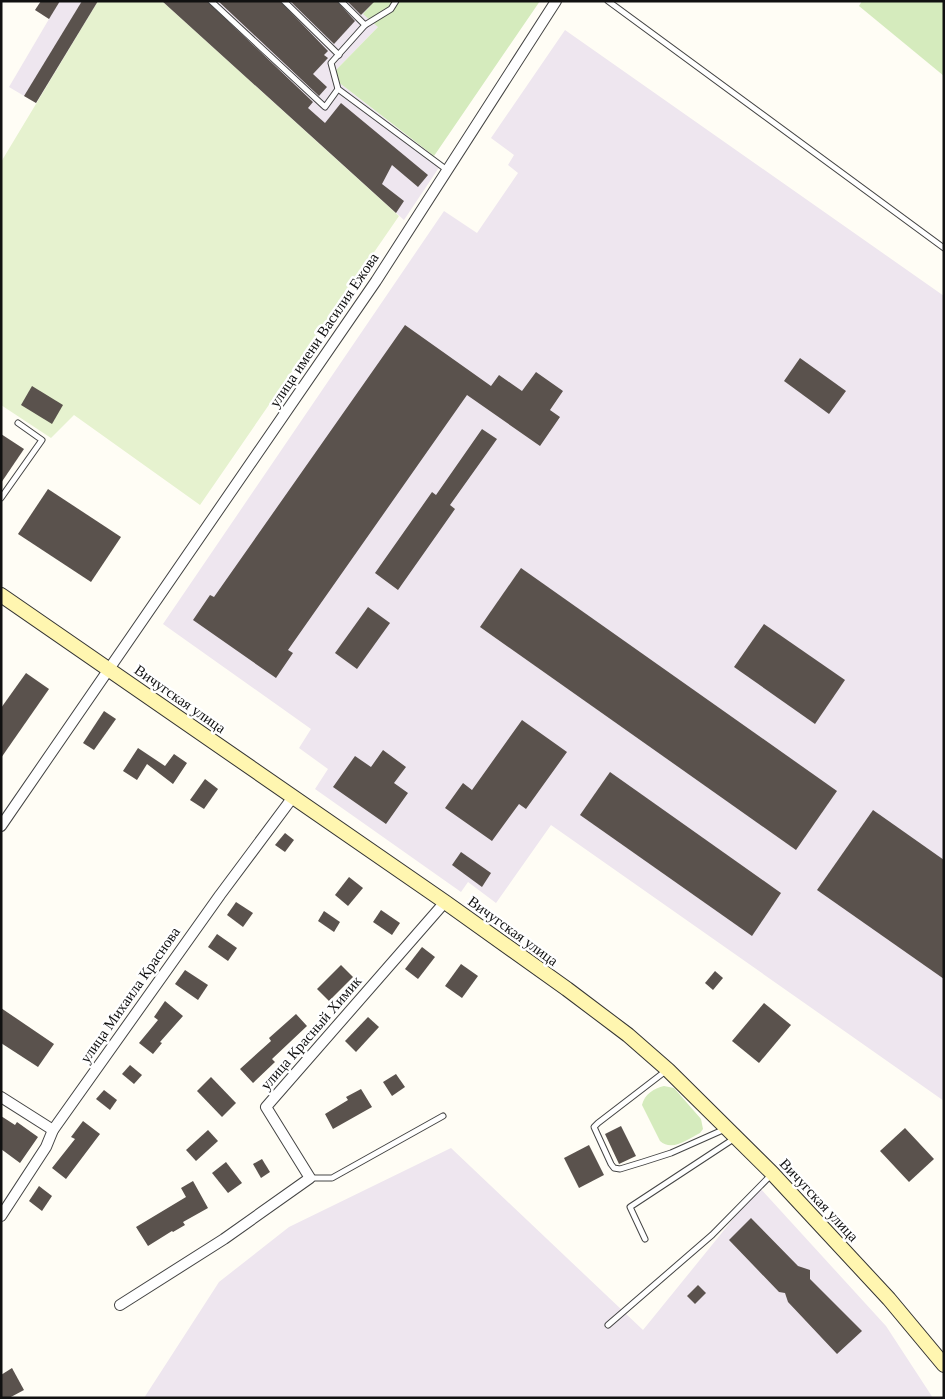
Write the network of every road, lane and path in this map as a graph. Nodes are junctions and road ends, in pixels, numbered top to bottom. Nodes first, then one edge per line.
1 (211, 1) edge
2 (284, 1) edge
3 (341, 1) edge
4 (396, 1) edge
5 (556, 1) edge
6 (608, 1) edge
7 (365, 25) junction
8 (339, 55) junction
9 (338, 89) junction
10 (447, 170) junction
11 (944, 248) edge
12 (18, 423) dead end
13 (2, 495) edge
14 (1, 595) edge
15 (108, 669) junction
16 (293, 797) junction
17 (1, 826) edge
18 (445, 902) junction
19 (668, 1070) junction
20 (1, 1097) edge
21 (443, 1116) dead end
22 (53, 1130) junction
23 (731, 1133) junction
24 (772, 1173) junction
25 (310, 1178) junction
26 (1, 1216) edge
27 (645, 1239) dead end
28 (120, 1305) dead end
29 (608, 1324) dead end
30 (944, 1365) edge

1 - 9 lane
2 - 8 lane
3 - 7 lane
4 - 7 lane
5 - 10 street, улица имени Василия Ежова
6 - 11 lane
7 - 8 lane
8 - 9 lane
9 - 10 lane
10 - 15 street, улица имени Василия Ежова
12 - 13 lane
14 - 15 main road, Вичугская улица
15 - 16 main road, Вичугская улица
15 - 17 street, улица имени Василия Ежова
16 - 18 main road, Вичугская улица
16 - 22 street, улица Михаила Краснова
18 - 19 main road, Вичугская улица
18 - 25 street, улица Красный Химик
19 - 23 main road, Вичугская улица
19 - 23 lane
20 - 22 street
21 - 25 lane
22 - 26 street, улица Михаила Краснова
23 - 24 main road, Вичугская улица
23 - 27 lane
24 - 29 lane
24 - 30 main road, Вичугская улица
25 - 28 street

